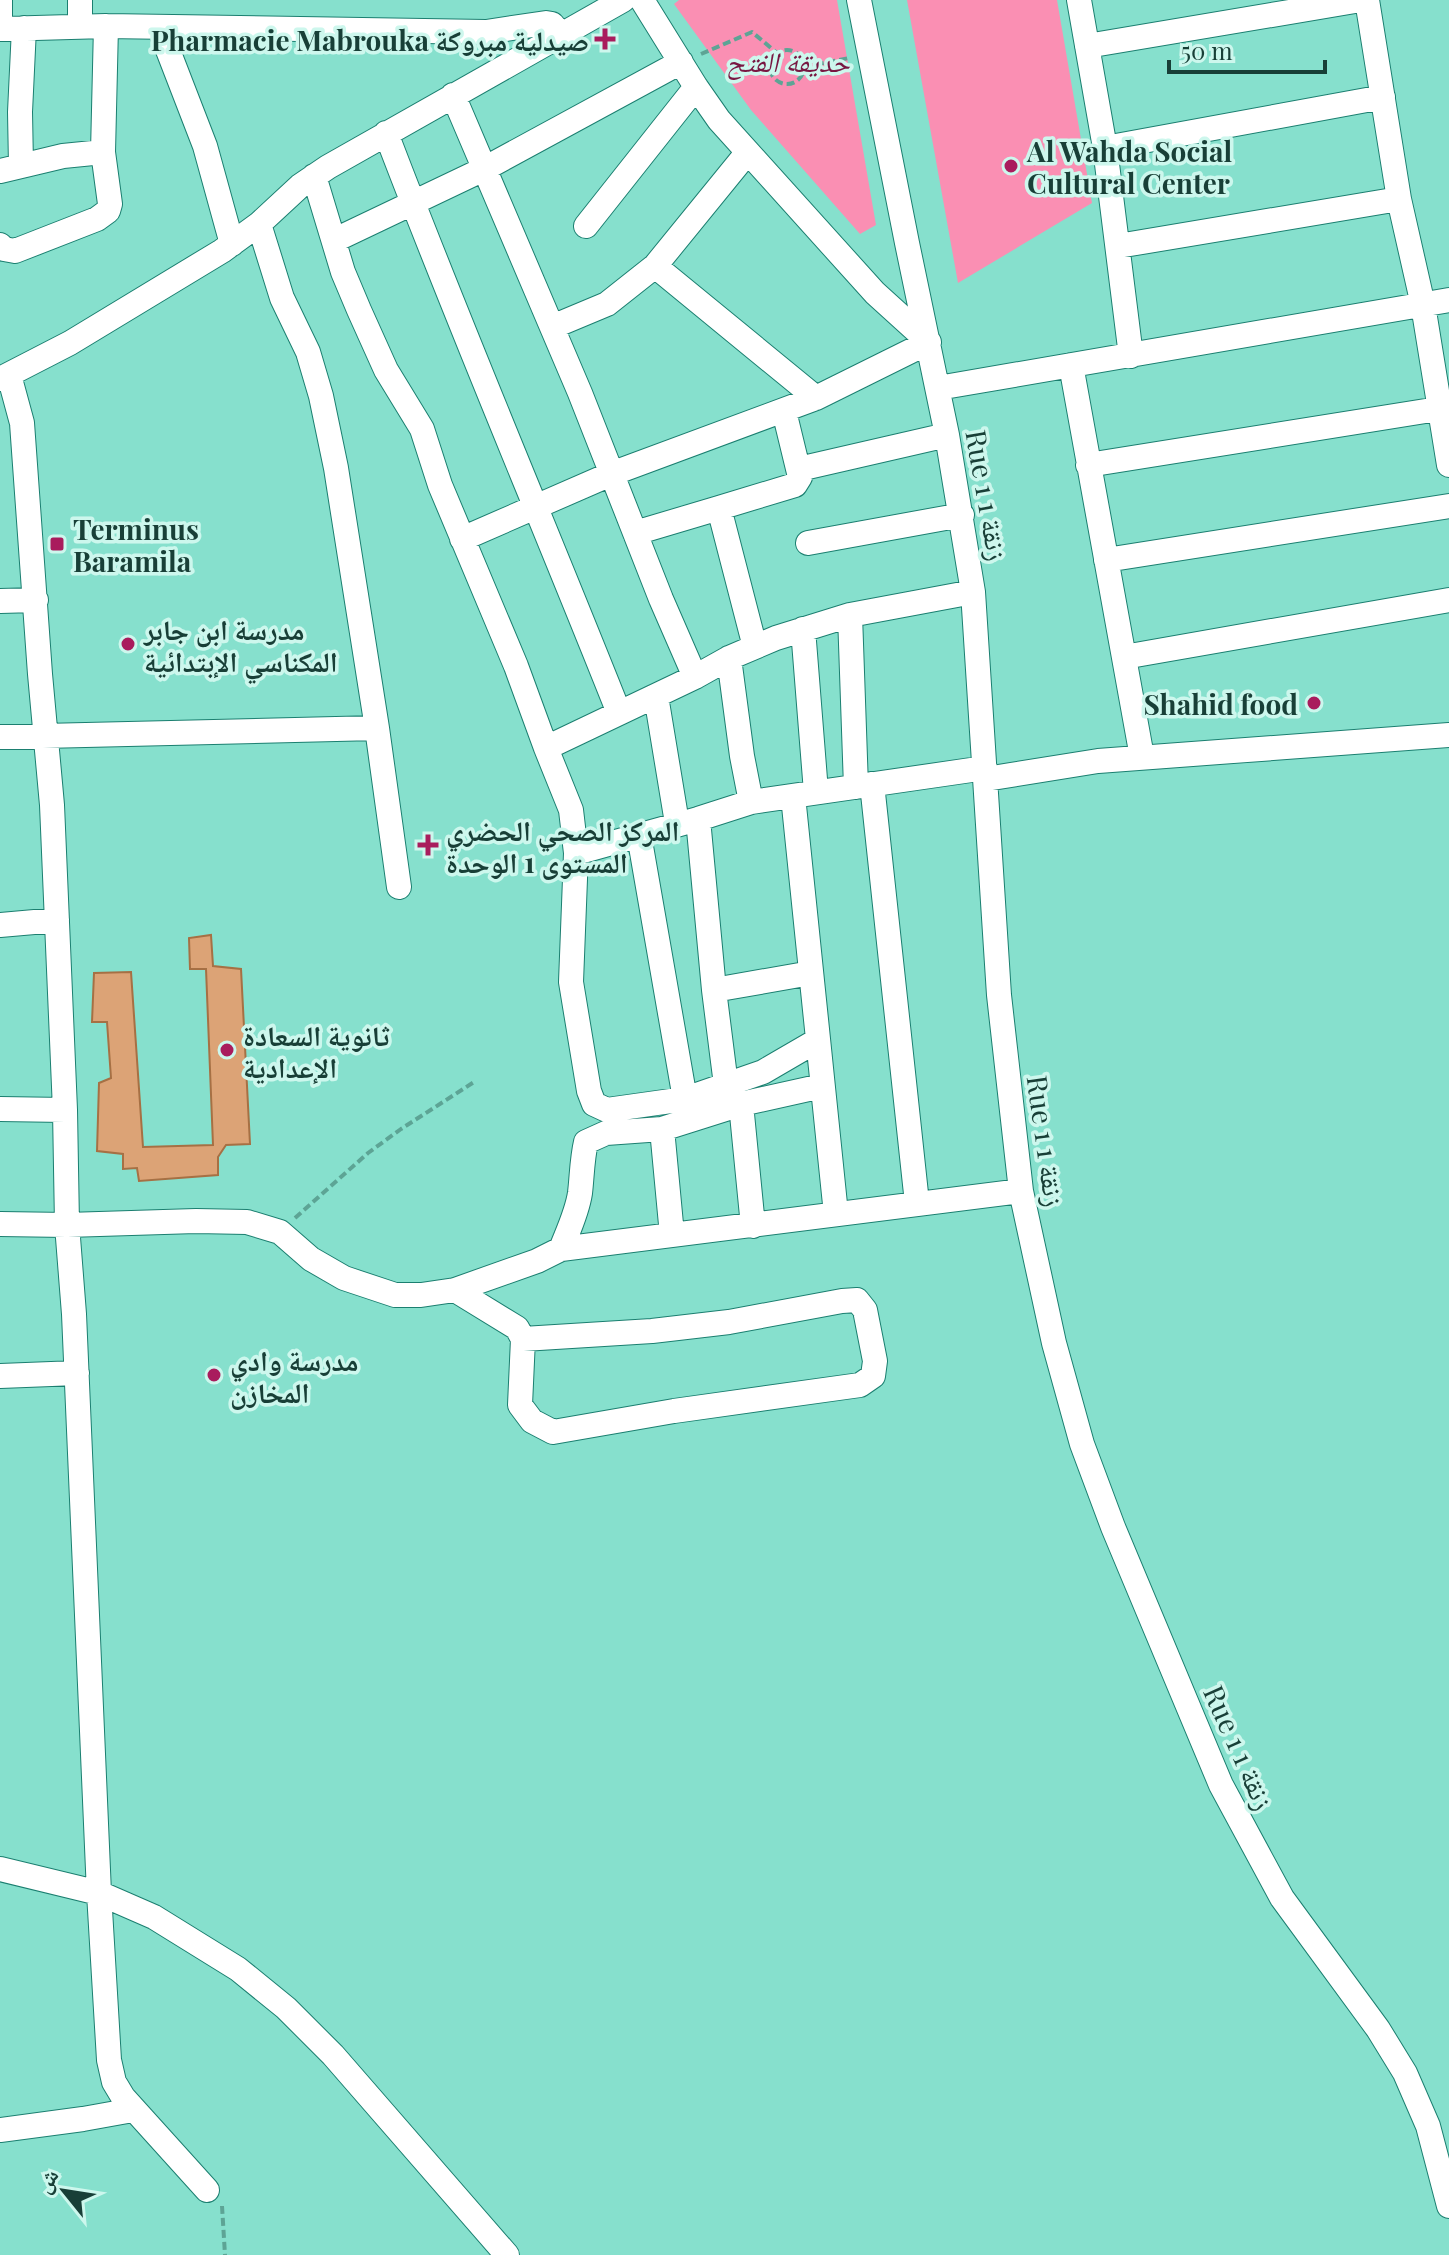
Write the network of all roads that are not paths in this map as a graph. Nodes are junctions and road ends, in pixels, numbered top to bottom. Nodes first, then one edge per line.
1 (0, 0) edge
2 (80, 0) edge
3 (642, 0) edge
4 (859, 0) edge
5 (1079, 0) edge
6 (1361, 0) edge
7 (1367, 0) edge
8 (617, 2) edge
9 (1258, 8) edge
10 (0, 18) edge
11 (80, 26) junction
12 (106, 26) junction
13 (159, 27) junction
14 (12, 29) edge
15 (562, 36) junction
16 (1087, 46) junction
17 (681, 62) junction
18 (696, 87) junction
19 (453, 95) junction
20 (1383, 97) junction
21 (386, 133) junction
22 (1105, 148) junction
23 (103, 152) junction
24 (747, 153) junction
25 (11, 168) edge
26 (484, 169) junction
27 (314, 176) junction
28 (1399, 199) junction
29 (413, 203) junction
30 (259, 224) junction
31 (586, 226) dead end
32 (335, 240) junction
33 (232, 244) junction
34 (0, 245) edge
35 (1118, 246) junction
36 (655, 266) junction
37 (1449, 300) edge
38 (1423, 305) junction
39 (552, 327) junction
40 (929, 342) junction
41 (1131, 356) junction
42 (1071, 365) junction
43 (5, 377) edge
44 (938, 388) junction
45 (816, 398) junction
46 (1438, 409) junction
47 (784, 411) junction
48 (947, 435) junction
49 (1088, 465) junction
50 (1449, 465) edge
51 (799, 469) junction
52 (611, 474) junction
53 (537, 506) junction
54 (1449, 506) edge
55 (719, 508) junction
56 (962, 515) junction
57 (635, 533) junction
58 (462, 539) junction
59 (808, 543) dead end
60 (1106, 560) junction
61 (973, 592) junction
62 (36, 600) junction
63 (1449, 600) edge
64 (0, 601) edge
65 (850, 615) junction
66 (803, 629) junction
67 (755, 647) junction
68 (1124, 657) junction
69 (729, 658) junction
70 (695, 677) junction
71 (656, 696) junction
72 (619, 713) junction
73 (377, 728) junction
74 (46, 735) junction
75 (1449, 735) edge
76 (0, 737) edge
77 (546, 748) junction
78 (1142, 757) junction
79 (986, 773) junction
80 (864, 785) junction
81 (805, 794) junction
82 (751, 802) junction
83 (688, 821) junction
84 (639, 835) junction
85 (576, 853) junction
86 (399, 887) dead end
87 (57, 920) junction
88 (0, 925) edge
89 (811, 973) junction
90 (714, 990) junction
91 (818, 1040) junction
92 (822, 1086) junction
93 (734, 1095) junction
94 (685, 1099) junction
95 (0, 1109) edge
96 (65, 1110) junction
97 (662, 1129) junction
98 (1021, 1191) junction
99 (917, 1203) junction
100 (836, 1214) junction
101 (0, 1224) edge
102 (67, 1225) junction
103 (753, 1226) junction
104 (672, 1235) junction
105 (561, 1249) junction
106 (455, 1290) junction
107 (523, 1339) junction
108 (77, 1373) junction
109 (0, 1376) edge
110 (0, 1869) edge
111 (99, 1893) junction
112 (133, 2110) junction
113 (0, 2130) edge
114 (207, 2190) road end
115 (1449, 2206) edge
116 (507, 2255) edge

1 - 10 street
2 - 11 street
3 - 17 street
4 - 40 street, Rue 1 زنقة 1
5 - 16 street
6 - 9 street
7 - 20 street
8 - 15 street
9 - 16 street
11 - 12 street
11 - 14 street
12 - 13 street
12 - 23 street
13 - 15 street
13 - 33 street
14 - 25 street
15 - 19 street
16 - 22 street
17 - 18 street
17 - 26 street
18 - 24 street
18 - 31 street
19 - 21 street
19 - 26 street
20 - 22 street
20 - 28 street
21 - 27 street
21 - 29 street
22 - 35 street
23 - 25 street
23 - 34 street
24 - 36 street
24 - 40 street
26 - 29 street
26 - 39 street
27 - 30 street
27 - 32 street
28 - 35 street
28 - 38 street
29 - 32 street
29 - 53 street
30 - 33 street
30 - 73 street
32 - 58 street
33 - 43 street
35 - 41 street
36 - 39 street
36 - 45 street
37 - 38 street
38 - 41 street
38 - 46 street
39 - 52 street
40 - 44 street, Rue 1 زنقة 1
40 - 45 street
41 - 42 street
42 - 44 street
42 - 49 street
43 - 62 street
44 - 48 street, Rue 1 زنقة 1
45 - 47 street
46 - 49 street
46 - 50 street
47 - 51 street
47 - 52 street
48 - 51 street
48 - 56 street, Rue 1 زنقة 1
49 - 60 street
51 - 55 street
52 - 53 street
52 - 57 street
53 - 58 street
53 - 72 street
54 - 60 street
55 - 57 street
55 - 67 street
56 - 59 street
56 - 61 street, Rue 1 زنقة 1
57 - 70 street
58 - 77 street
60 - 68 street
61 - 65 street
61 - 79 street, Rue 1 زنقة 1
62 - 64 street
62 - 74 street
63 - 68 street
65 - 66 street
65 - 80 street
66 - 67 street
66 - 81 street
67 - 69 street
68 - 78 street
69 - 70 street
69 - 82 street
70 - 71 street
71 - 72 street
71 - 83 street
72 - 77 street
73 - 74 street
73 - 86 street
74 - 76 street
74 - 87 street
75 - 78 street
77 - 85 street
78 - 79 street
79 - 80 street
79 - 98 street, Rue 1 زنقة 1
80 - 81 street
80 - 99 street
81 - 82 street
81 - 89 street
82 - 83 street
83 - 84 street
83 - 90 street
84 - 85 street
84 - 94 street
85 - 94 street
87 - 88 street
87 - 96 street
89 - 90 street
89 - 91 street
90 - 93 street
91 - 92 street
91 - 93 street
92 - 93 street
92 - 100 street
93 - 94 street
93 - 97 street
93 - 103 street
95 - 96 street
96 - 102 street
97 - 104 street
97 - 105 street
98 - 99 street
98 - 115 street, Rue 1 زنقة 1
99 - 100 street
100 - 103 street
101 - 102 street
102 - 106 street
102 - 108 street
103 - 104 street
104 - 105 street
105 - 106 street
106 - 107 street
107 - 107 street
108 - 109 street
108 - 111 street
110 - 111 street
111 - 112 street
111 - 116 street
112 - 113 street
112 - 114 street

